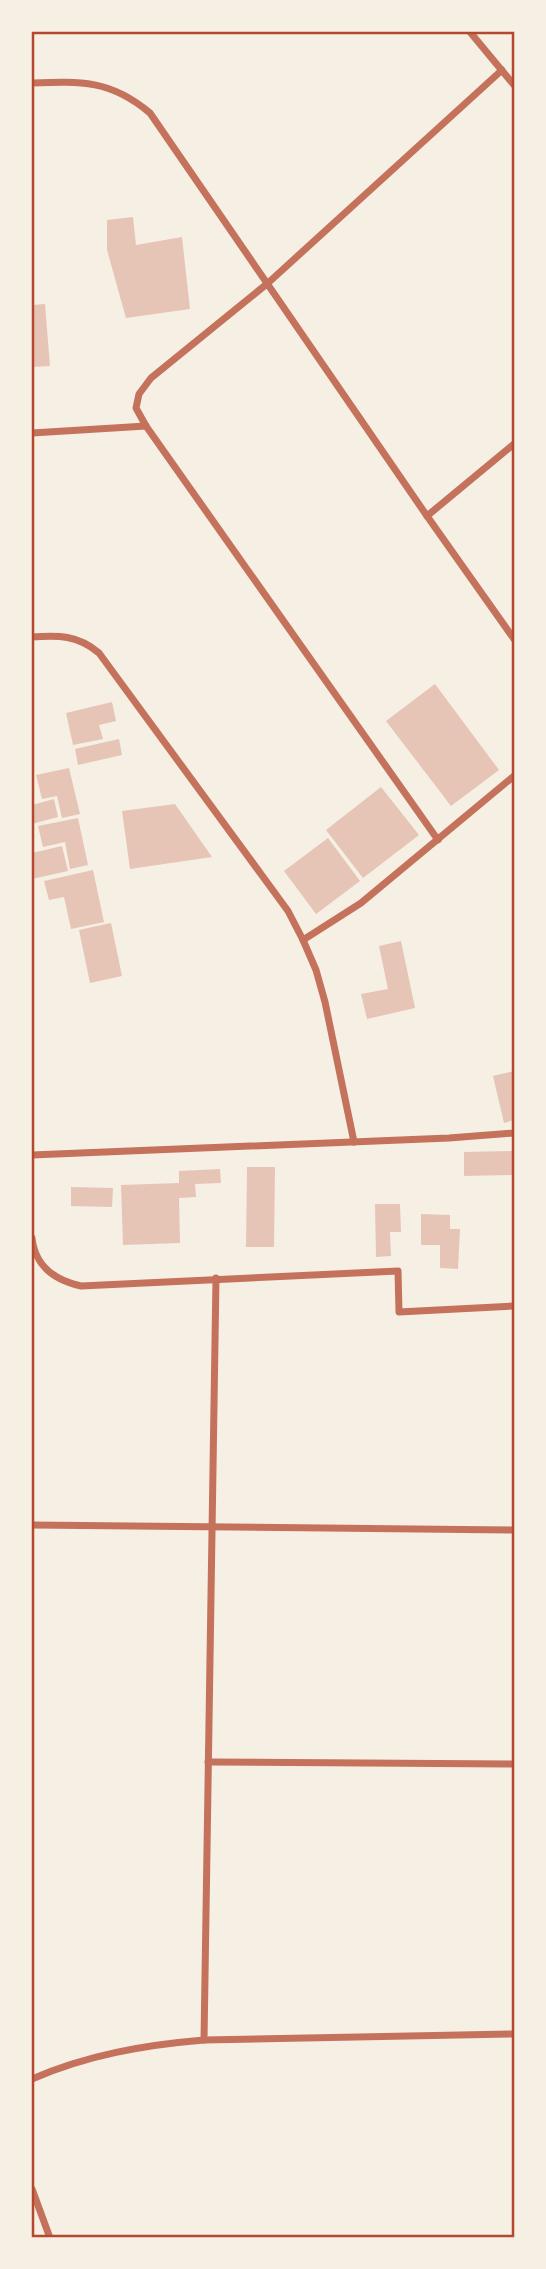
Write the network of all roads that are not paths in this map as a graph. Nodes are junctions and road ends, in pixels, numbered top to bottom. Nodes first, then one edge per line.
1 (470, 32) edge
2 (502, 70) junction
3 (32, 83) edge
4 (514, 85) edge
5 (268, 283) junction
6 (146, 426) junction
7 (32, 433) edge
8 (514, 444) edge
9 (427, 516) junction
10 (32, 637) edge
11 (514, 639) edge
12 (514, 776) edge
13 (438, 840) junction
14 (303, 940) junction
15 (514, 1133) edge
16 (354, 1142) junction
17 (32, 1154) edge
18 (32, 1238) edge
19 (216, 1278) junction
20 (514, 1306) edge
21 (32, 1525) edge
22 (212, 1528) junction
23 (514, 1530) edge
24 (208, 1762) junction
25 (514, 1764) edge
26 (514, 2035) edge
27 (204, 2040) junction
28 (32, 2079) edge
29 (32, 2189) edge
30 (50, 2238) edge

1 - 2 street
2 - 4 street
2 - 5 street
3 - 5 street
5 - 6 street
5 - 9 street
6 - 7 street
6 - 13 street
8 - 9 street
9 - 11 street
10 - 14 street
12 - 13 street
13 - 14 street
14 - 16 street
15 - 16 street
16 - 17 street
18 - 19 street
19 - 20 street
19 - 22 street
21 - 22 street
22 - 23 street
22 - 24 street
24 - 25 street
24 - 27 street
26 - 27 street
27 - 28 street
29 - 30 street

